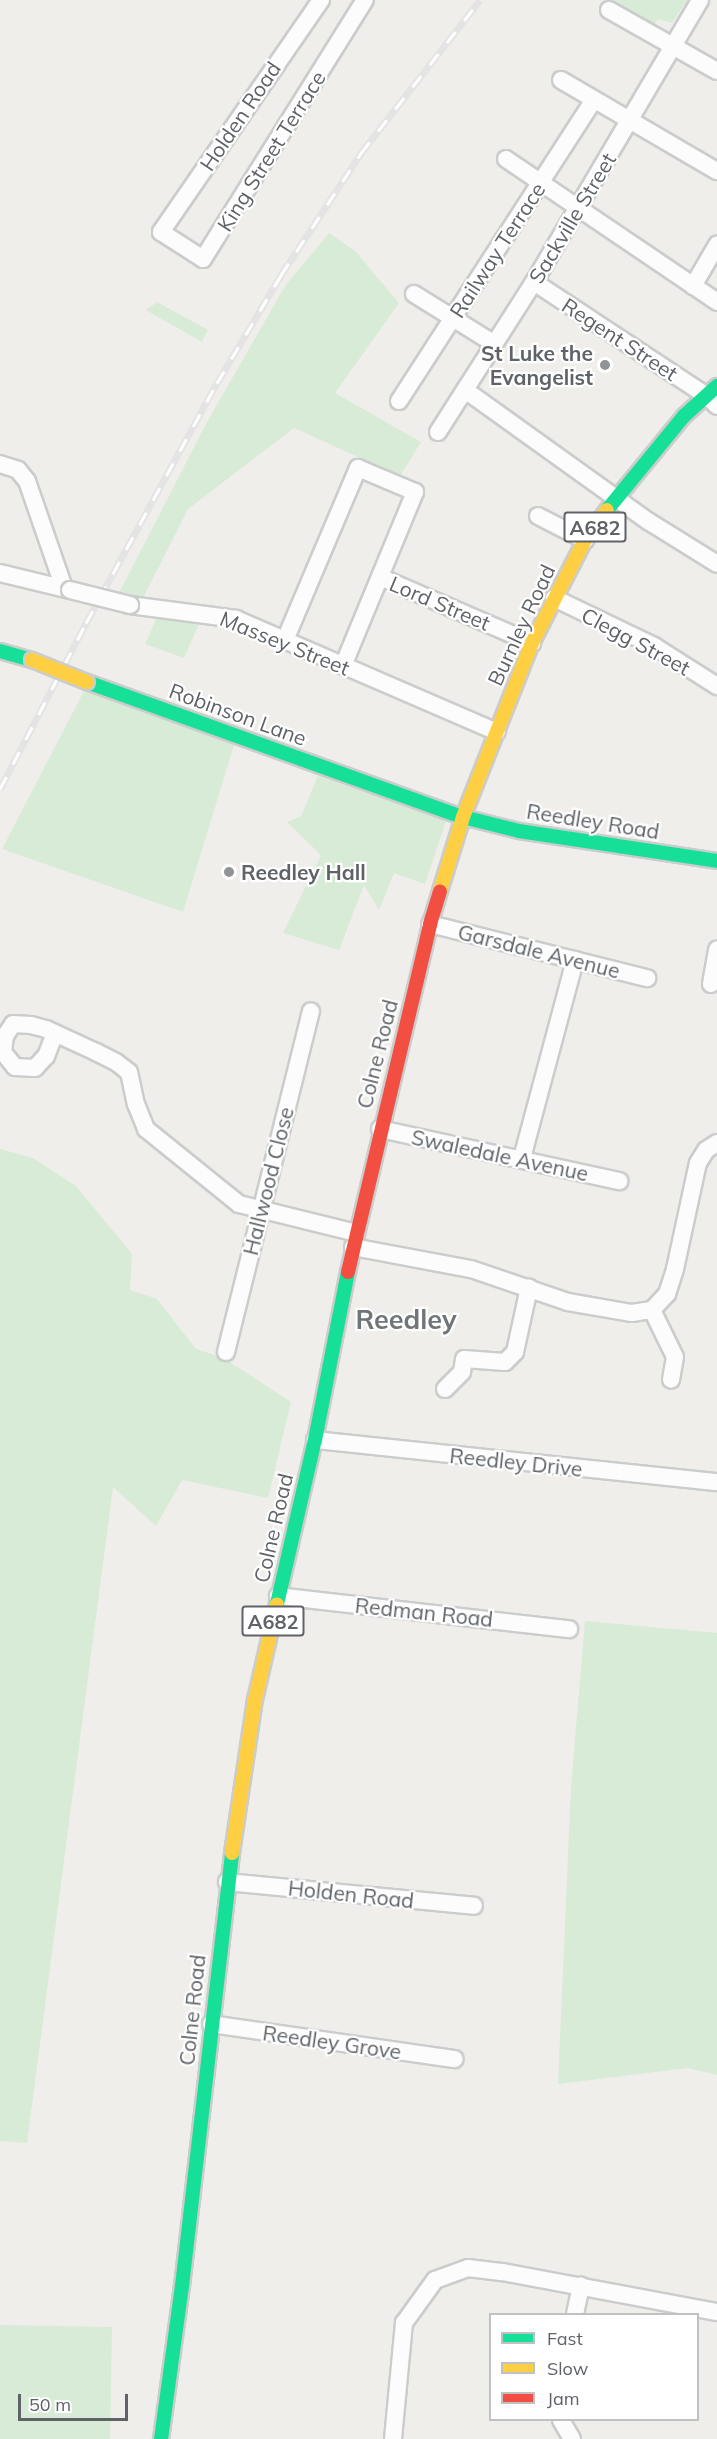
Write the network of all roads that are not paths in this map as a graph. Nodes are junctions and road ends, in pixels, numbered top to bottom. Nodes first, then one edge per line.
1 (321, 0) edge
2 (365, 0) edge
3 (700, 0) edge
4 (609, 10) dead end
5 (673, 46) junction
6 (717, 71) edge
7 (561, 80) dead end
8 (594, 99) junction
9 (630, 120) junction
10 (506, 159) dead end
11 (717, 171) edge
12 (540, 182) junction
13 (578, 207) junction
14 (160, 232) joint
15 (717, 245) edge
16 (534, 282) junction
17 (693, 286) junction
18 (414, 294) dead end
19 (717, 302) edge
20 (454, 317) junction
21 (493, 344) junction
22 (465, 390) junction
23 (714, 396) edge
24 (399, 401) dead end
25 (438, 432) dead end
26 (0, 464) edge
27 (616, 498) junction
28 (538, 516) dead end
29 (585, 540) junction
30 (715, 559) edge
31 (0, 573) edge
32 (380, 577) junction
33 (67, 589) junction
34 (554, 598) junction
35 (285, 640) junction
36 (532, 643) junction
37 (0, 651) edge
38 (343, 666) junction
39 (717, 686) edge
40 (497, 732) junction
41 (463, 817) junction
42 (717, 846) edge
43 (712, 860) edge
44 (430, 924) junction
45 (717, 950) edge
46 (575, 960) junction
47 (647, 978) dead end
48 (711, 984) dead end
49 (311, 1011) dead end
50 (56, 1033) dead end
51 (380, 1129) junction
52 (717, 1143) edge
53 (522, 1158) junction
54 (620, 1181) dead end
55 (260, 1211) junction
56 (354, 1240) junction
57 (529, 1287) junction
58 (652, 1310) junction
59 (226, 1352) dead end
60 (671, 1380) dead end
61 (445, 1389) dead end
62 (315, 1440) junction
63 (717, 1482) edge
64 (278, 1596) junction
65 (569, 1629) dead end
66 (227, 1882) junction
67 (474, 1906) dead end
68 (211, 2024) junction
69 (454, 2060) dead end
70 (580, 2286) junction
71 (717, 2312) edge
72 (575, 2313) edge
73 (562, 2421) edge
74 (161, 2439) edge
75 (393, 2439) edge
76 (572, 2439) edge

1 - 14 street, Holden Road
2 - 14 street, King Street Terrace
3 - 5 street, Sackville Street
4 - 5 street
5 - 6 street
5 - 9 street, Sackville Street
7 - 8 street
8 - 9 street
8 - 12 street, Railway Terrace
9 - 11 street
9 - 13 street, Sackville Street
10 - 12 street
12 - 13 street
12 - 20 street, Railway Terrace
13 - 16 street, Sackville Street
13 - 17 street
15 - 17 street
16 - 21 street, Sackville Street
16 - 23 street, Regent Street
17 - 19 street
18 - 20 street
20 - 21 street
20 - 24 street, Railway Terrace
21 - 22 street, Sackville Street
22 - 25 street, Sackville Street
22 - 27 street
23 - 27 main road, Burnley Road / A682
26 - 33 street
27 - 29 main road, Burnley Road / A682
27 - 30 street
28 - 29 street
29 - 34 main road, Burnley Road / A682
31 - 33 street, Massey Street
32 - 35 street
32 - 36 street, Lord Street
32 - 38 street
33 - 35 street, Massey Street, bridge
34 - 36 main road, Burnley Road / A682
34 - 39 street, Clegg Street
35 - 38 street, Massey Street
36 - 40 main road, Burnley Road / A682
37 - 41 main road, Robinson Lane, bridge
38 - 40 street, Massey Street
40 - 41 main road, Burnley Road / A682
41 - 43 main road, Reedley Road
41 - 44 main road, Colne Road / A682
42 - 43 street
44 - 46 street, Garsdale Avenue
44 - 51 main road, Colne Road / A682
45 - 48 street
46 - 47 street, Garsdale Avenue
46 - 53 street
49 - 55 street, Hallwood Close
50 - 55 street
51 - 53 street, Swaledale Avenue
51 - 56 main road, Colne Road / A682
52 - 58 street
53 - 54 street, Swaledale Avenue
55 - 56 street
55 - 59 street, Hallwood Close
56 - 57 street
56 - 62 main road, Colne Road / A682
57 - 58 street
57 - 61 street
58 - 60 street
62 - 63 street, Reedley Drive
62 - 64 main road, Colne Road / A682
64 - 65 street, Redman Road
64 - 66 main road, Colne Road / A682
66 - 67 street, Holden Road
66 - 68 main road, Colne Road / A682
68 - 69 street, Reedley Grove
68 - 74 main road, Colne Road / A682
70 - 71 street
70 - 72 street
70 - 75 street
73 - 76 street

